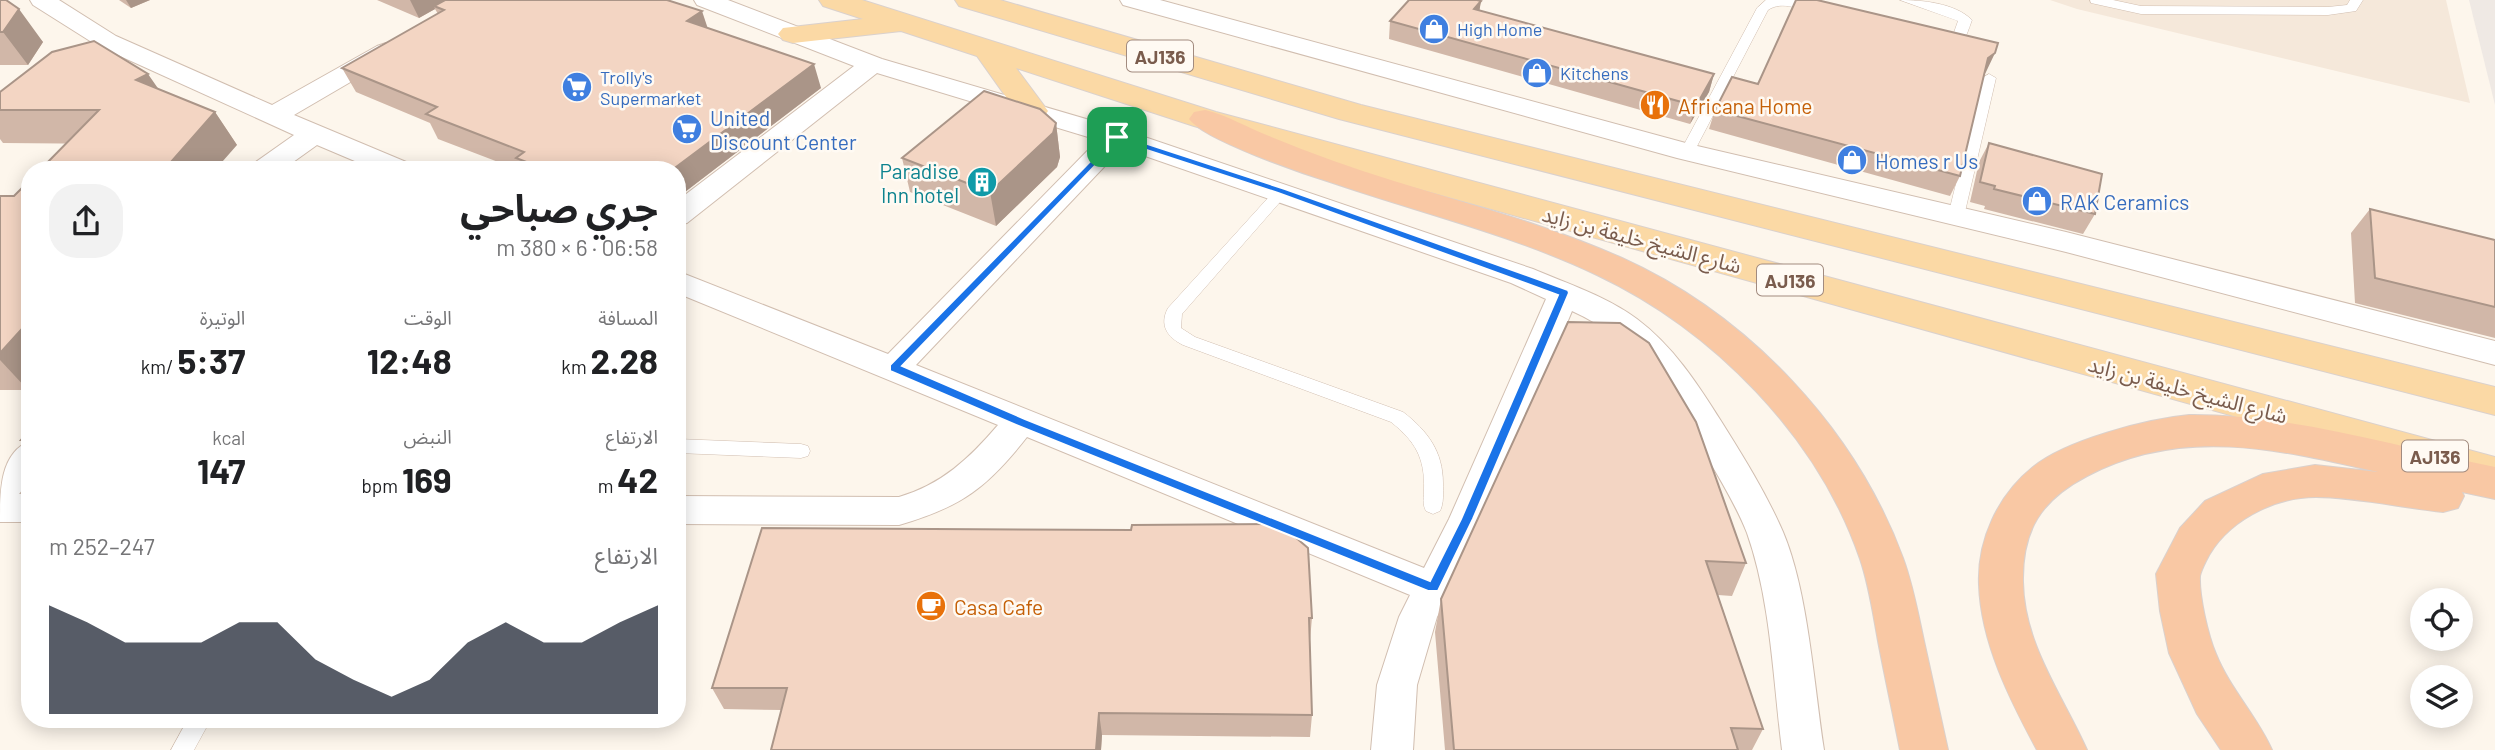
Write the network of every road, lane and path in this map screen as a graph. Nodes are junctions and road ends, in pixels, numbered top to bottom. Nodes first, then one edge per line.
1 (43, 0) edge
2 (706, 0) edge
3 (833, 0) edge
4 (969, 0) edge
5 (1132, 0) edge
6 (1906, 0) edge
7 (2096, 0) edge
8 (2357, 0) edge
9 (1792, 1) edge
10 (1828, 12) edge
11 (914, 24) junction
12 (793, 34) junction
13 (1927, 39) edge
14 (107, 41) junction
15 (403, 41) edge
16 (987, 49) junction
17 (80, 55) edge
18 (873, 64) junction
19 (1989, 78) edge
20 (1032, 111) junction
21 (272, 116) junction
22 (1205, 119) junction
23 (314, 134) junction
24 (1117, 137) junction
25 (1687, 152) junction
26 (276, 161) edge
27 (379, 161) edge
28 (1282, 191) junction
29 (686, 209) edge
30 (1956, 216) junction
31 (686, 285) edge
32 (1564, 293) junction
33 (2495, 353) edge
34 (894, 368) junction
35 (2495, 401) edge
36 (1020, 422) junction
37 (686, 446) edge
38 (801, 451) dead end
39 (21, 465) edge
40 (2495, 473) edge
41 (2495, 483) edge
42 (0, 492) edge
43 (1433, 506) dead end
44 (0, 508) edge
45 (21, 508) edge
46 (2495, 508) edge
47 (686, 510) edge
48 (1433, 587) junction
49 (195, 728) edge
50 (182, 750) edge
51 (1392, 750) edge
52 (1802, 750) edge
53 (1924, 750) edge
54 (2063, 750) edge
55 (2248, 750) edge

1 - 14 street
2 - 12 street
3 - 11 main road, شارع الشيخ خليفة بن زايد / AJ136
4 - 35 main road, AJ136
5 - 25 street
6 - 13 lane
7 - 8 lane
9 - 10 lane
9 - 25 lane
11 - 12 main road
11 - 16 main road, شارع الشيخ خليفة بن زايد / AJ136
12 - 18 street
14 - 17 street
14 - 21 street
15 - 21 street
16 - 20 main road
16 - 22 main road, شارع الشيخ خليفة بن زايد / AJ136
18 - 20 street
18 - 29 street
19 - 30 lane
20 - 24 street
21 - 23 street
22 - 40 main road, شارع الشيخ خليفة بن زايد / AJ136
22 - 53 highway
23 - 26 street
23 - 27 street
24 - 28 street
24 - 34 street
25 - 30 street
28 - 32 street
28 - 43 lane
30 - 33 street
31 - 34 street
32 - 48 street
32 - 52 street
34 - 36 street
36 - 47 street
36 - 48 street
37 - 38 lane
39 - 42 street
41 - 54 highway
44 - 45 street
46 - 55 highway
48 - 51 street
49 - 50 lane

